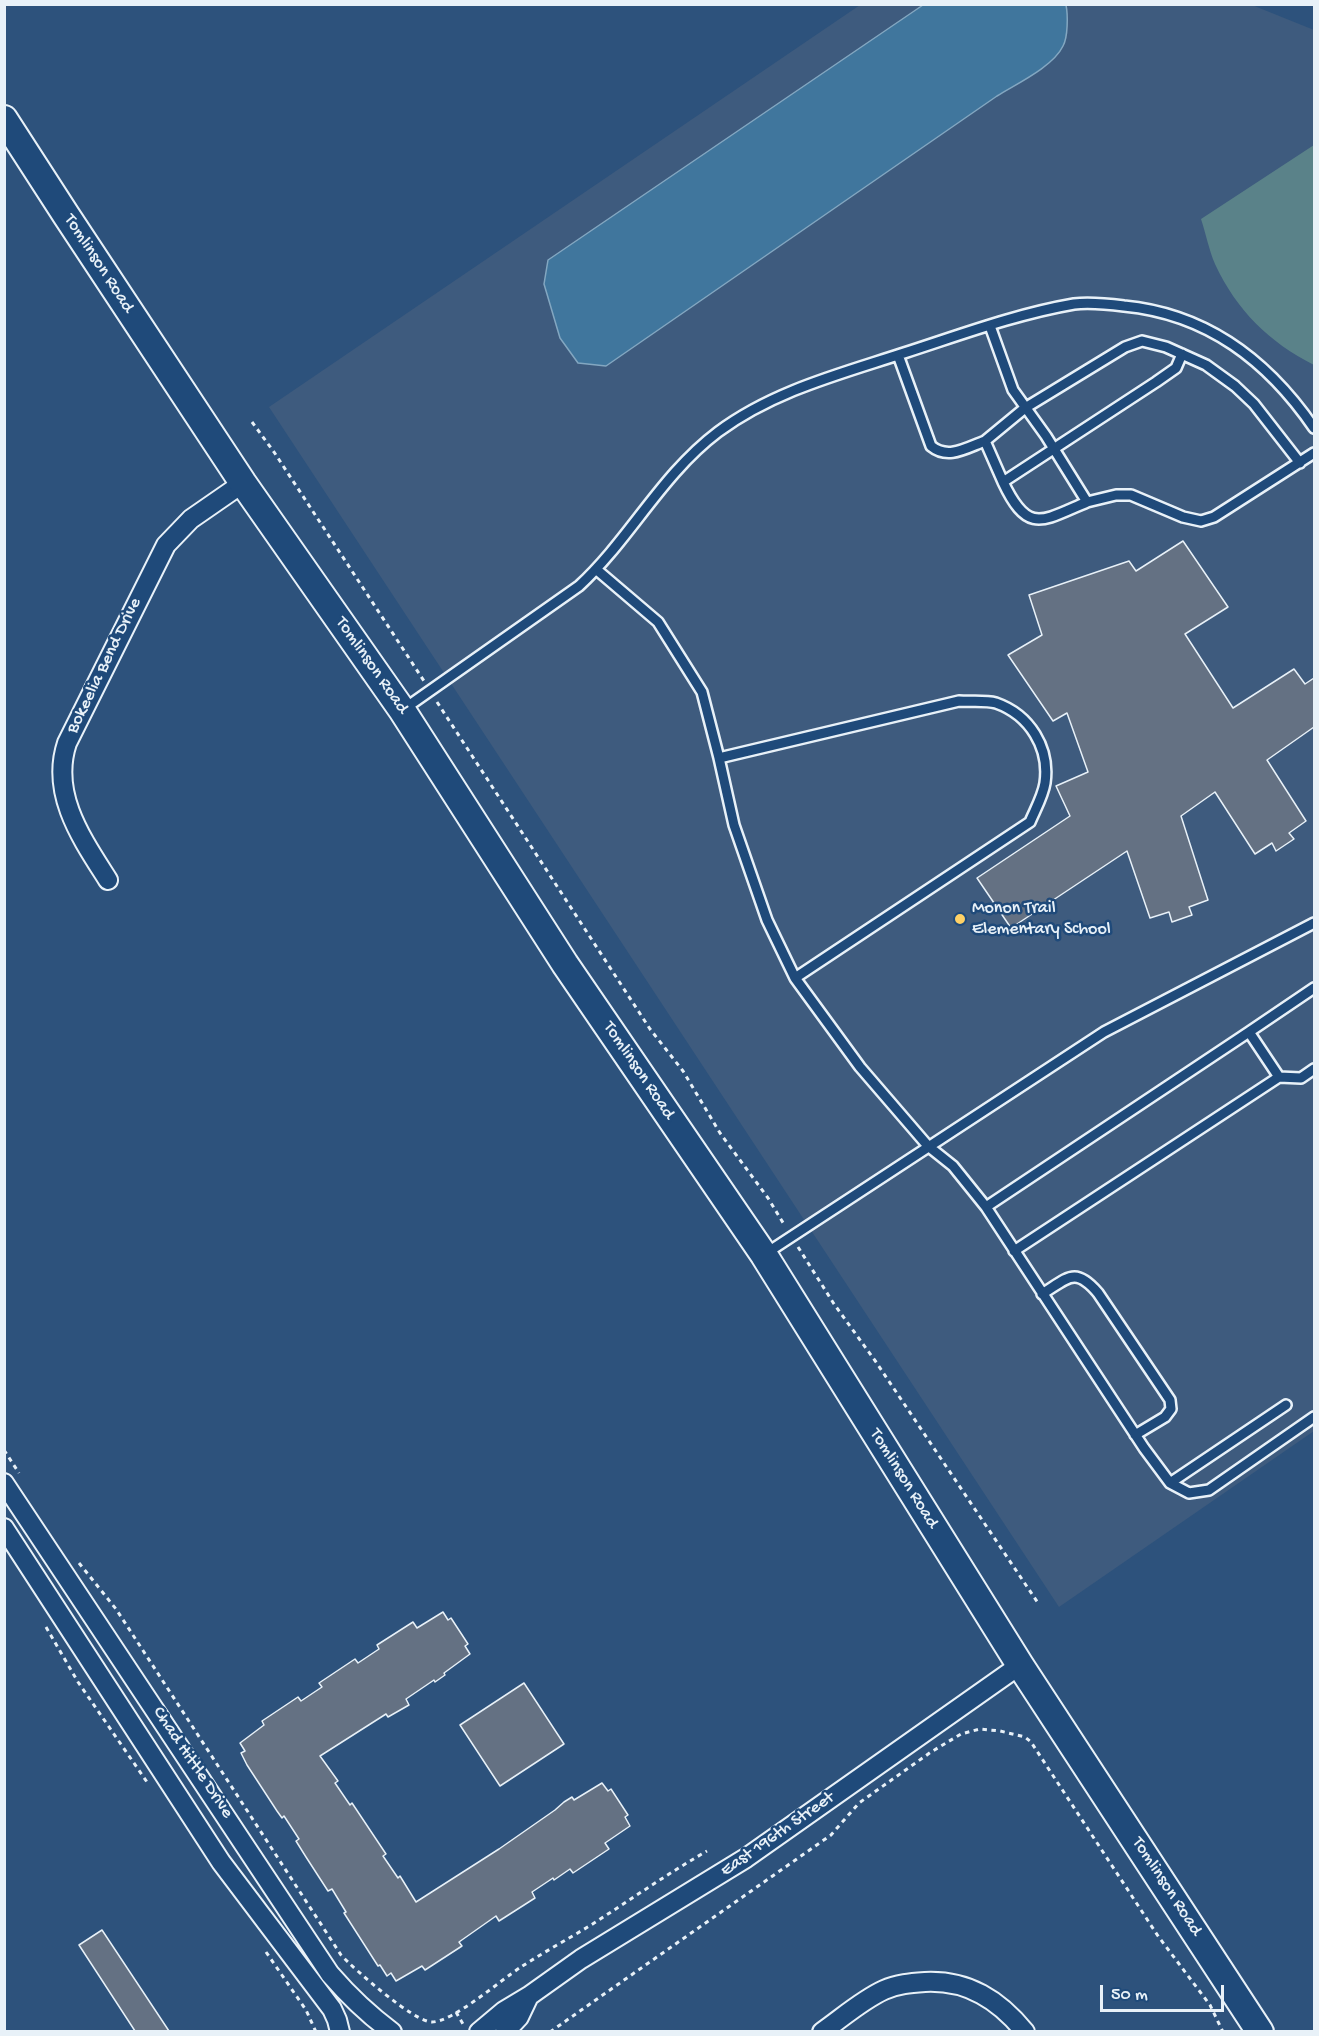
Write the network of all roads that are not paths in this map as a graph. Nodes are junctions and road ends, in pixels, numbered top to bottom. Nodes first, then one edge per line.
1 (4, 119) edge
2 (990, 326) junction
3 (1182, 354) junction
4 (898, 355) junction
5 (1025, 408) junction
6 (1314, 429) edge
7 (985, 441) junction
8 (1054, 449) junction
9 (1314, 453) edge
10 (1300, 463) junction
11 (1003, 482) junction
12 (243, 483) junction
13 (1087, 502) junction
14 (597, 570) junction
15 (402, 710) junction
16 (719, 758) junction
17 (108, 880) dead end
18 (1314, 922) edge
19 (795, 978) junction
20 (1314, 988) edge
21 (1249, 1032) junction
22 (1314, 1069) edge
23 (1279, 1077) junction
24 (928, 1146) junction
25 (986, 1207) junction
26 (1014, 1251) junction
27 (764, 1255) junction
28 (1042, 1293) junction
29 (1286, 1405) dead end
30 (1314, 1418) edge
31 (1135, 1435) junction
32 (4, 1483) edge
33 (1170, 1483) junction
34 (4, 1528) edge
35 (1020, 1665) junction
36 (530, 1996) junction
37 (473, 2030) edge
38 (340, 2031) edge
39 (392, 2031) edge
40 (505, 2031) edge
41 (822, 2031) edge
42 (1025, 2031) edge
43 (1260, 2031) edge

1 - 12 street, Tomlinson Road
2 - 4 lane
2 - 5 lane
2 - 6 lane
3 - 5 lane
3 - 8 lane
3 - 10 lane
4 - 7 lane
4 - 14 lane
5 - 7 lane
5 - 8 lane
7 - 11 lane
8 - 11 lane
8 - 13 lane
9 - 10 lane
10 - 13 lane
11 - 13 lane
12 - 15 street, Tomlinson Road
12 - 17 street, Bokeelia Bend Drive
14 - 15 lane
14 - 16 lane
15 - 27 street, Tomlinson Road
16 - 19 lane
16 - 19 lane
18 - 24 lane
19 - 24 lane
20 - 21 lane
21 - 23 lane
21 - 25 lane
22 - 23 lane
23 - 26 lane
24 - 25 lane
24 - 27 lane
25 - 26 lane
26 - 28 lane
27 - 35 street, Tomlinson Road
28 - 31 lane
28 - 31 lane
29 - 33 lane
30 - 33 lane
31 - 33 lane
32 - 39 street, Chad Hittle Drive
34 - 38 street, Chad Hittle Drive
35 - 36 street, East 196th Street
35 - 43 street, Tomlinson Road
36 - 37 street, East 196th Street
36 - 40 street, East 196th Street
41 - 42 street

